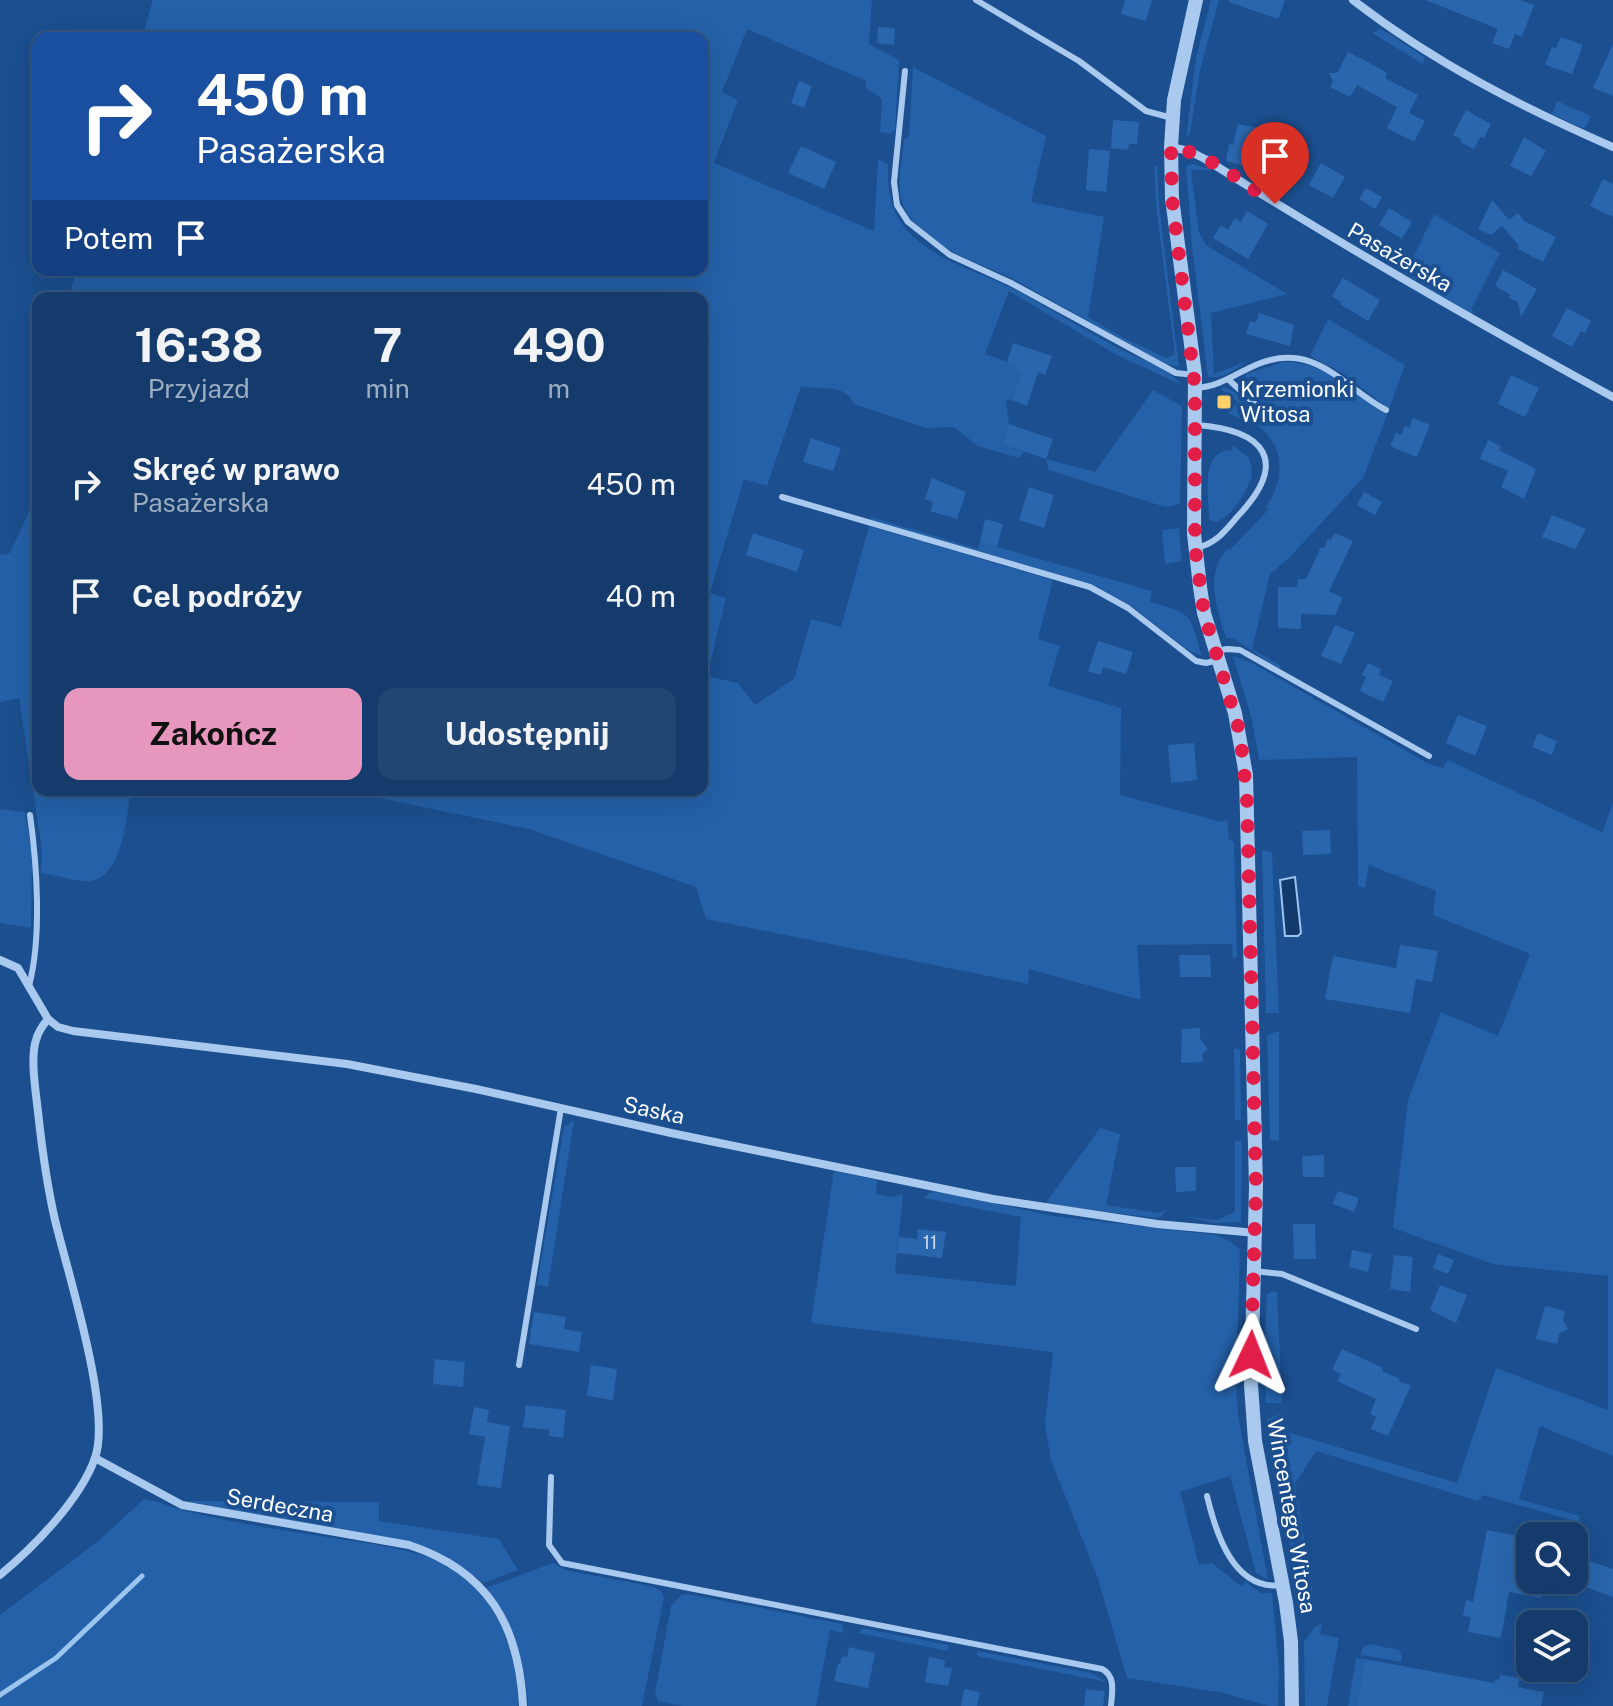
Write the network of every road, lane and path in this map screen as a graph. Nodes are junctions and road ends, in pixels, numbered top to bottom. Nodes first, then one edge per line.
1 (976, 0) edge
2 (1196, 0) edge
3 (1353, 0) edge
4 (905, 71) dead end
5 (1172, 118) junction
6 (1171, 147) junction
7 (1613, 147) edge
8 (1229, 380) junction
9 (1195, 382) junction
10 (1613, 397) edge
11 (1386, 410) dead end
12 (1273, 416) dead end
13 (1196, 425) junction
14 (782, 497) dead end
15 (1195, 548) junction
16 (1217, 656) junction
17 (1429, 756) dead end
18 (30, 815) dead end
19 (0, 960) edge
20 (29, 986) junction
21 (48, 1019) junction
22 (561, 1108) junction
23 (1256, 1233) junction
24 (1254, 1271) junction
25 (1416, 1329) dead end
26 (519, 1365) dead end
27 (95, 1458) junction
28 (551, 1477) dead end
29 (1207, 1496) dead end
30 (0, 1575) edge
31 (1283, 1585) junction
32 (523, 1706) edge
33 (1111, 1706) edge
34 (1292, 1706) edge

1 - 5 lane
2 - 5 street, Wincentego Witosa
3 - 7 street
4 - 9 lane
5 - 6 street, Wincentego Witosa
6 - 9 street, Wincentego Witosa
6 - 10 street, Pasażerska
8 - 9 lane
8 - 11 lane
8 - 12 lane
9 - 13 street, Wincentego Witosa
13 - 15 street, Wincentego Witosa
13 - 15 lane
14 - 16 lane
15 - 16 street, Wincentego Witosa
16 - 17 lane
16 - 23 street, Wincentego Witosa
18 - 20 lane
19 - 20 street
20 - 21 street
21 - 22 street, Saska
21 - 27 street
22 - 23 street, Saska
22 - 26 lane
23 - 24 street, Wincentego Witosa
24 - 25 lane
24 - 31 street, Wincentego Witosa
27 - 30 street
27 - 32 street, Serdeczna
28 - 33 lane
29 - 31 lane
31 - 34 street, Wincentego Witosa

